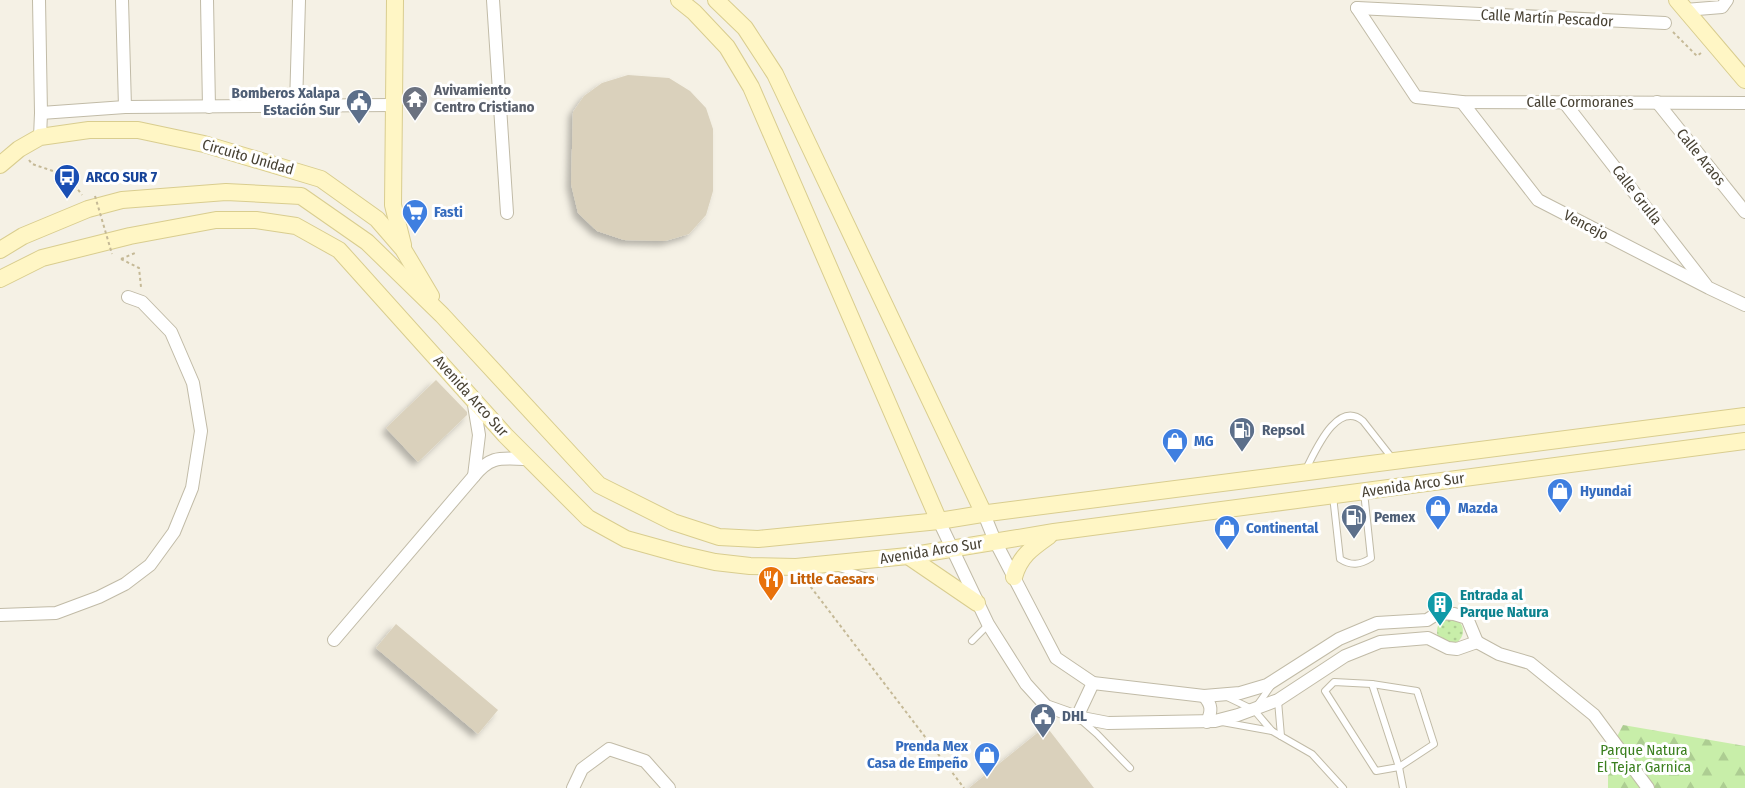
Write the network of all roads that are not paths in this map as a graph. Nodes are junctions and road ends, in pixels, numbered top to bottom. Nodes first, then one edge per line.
1 (39, 0) edge
2 (122, 0) edge
3 (207, 0) edge
4 (299, 0) edge
5 (395, 0) edge
6 (493, 0) edge
7 (679, 0) edge
8 (716, 0) edge
9 (1727, 0) edge
10 (1681, 5) edge
11 (1665, 23) road end
12 (1744, 79) edge
13 (1416, 97) joint
14 (1462, 102) junction
15 (1564, 102) junction
16 (1657, 102) junction
17 (1745, 103) edge
18 (393, 105) junction
19 (296, 106) junction
20 (125, 107) junction
21 (209, 107) junction
22 (41, 113) junction
23 (40, 137) junction
24 (0, 165) edge
25 (1745, 212) edge
26 (507, 213) dead end
27 (367, 242) junction
28 (404, 249) junction
29 (0, 250) edge
30 (0, 279) edge
31 (1709, 288) junction
32 (128, 297) dead end
33 (1745, 305) edge
34 (442, 315) junction
35 (473, 398) junction
36 (1745, 416) edge
37 (1745, 441) edge
38 (529, 459) junction
39 (1394, 461) junction
40 (1304, 472) junction
41 (474, 476) junction
42 (1364, 491) junction
43 (1333, 496) junction
44 (984, 514) junction
45 (939, 521) junction
46 (1054, 532) junction
47 (995, 542) junction
48 (952, 549) junction
49 (908, 556) junction
50 (830, 565) junction
51 (1014, 577) junction
52 (874, 579) dead end
53 (977, 603) junction
54 (0, 615) edge
55 (1427, 620) junction
56 (988, 624) junction
57 (1428, 638) junction
58 (334, 640) dead end
59 (972, 641) dead end
60 (1477, 642) junction
61 (1277, 679) junction
62 (1093, 683) junction
63 (1372, 684) junction
64 (1220, 694) junction
65 (1204, 696) junction
66 (1278, 700) junction
67 (1254, 710) junction
68 (1077, 717) junction
69 (1211, 722) junction
70 (1272, 731) junction
71 (1281, 736) junction
72 (1399, 767) junction
73 (1130, 768) dead end
74 (573, 788) edge
75 (669, 788) edge
76 (1343, 788) edge
77 (1403, 788) edge
78 (1648, 788) edge

1 - 22 street
2 - 20 street
3 - 21 street
4 - 19 street
5 - 18 main road
6 - 26 street
7 - 45 main road
8 - 44 main road
9 - 10 street
10 - 12 main road
11 - 13 street, Calle Martín Pescador
13 - 14 street, Calle Cormoranes
14 - 15 street, Calle Cormoranes
14 - 31 street, Vencejo
15 - 16 street, Calle Cormoranes
15 - 31 street, Calle Grulla
16 - 17 street, Calle Cormoranes
16 - 25 street, Calle Araos
18 - 19 street
18 - 28 main road
19 - 21 street
20 - 21 street
20 - 22 street
22 - 23 street
23 - 24 main road, Circuito Unidad
23 - 28 main road, Circuito Unidad
27 - 28 main road
27 - 29 main road, Avenida Arco Sur
27 - 34 main road, Avenida Arco Sur
28 - 34 main road, Circuito Unidad
30 - 35 main road, Avenida Arco Sur
31 - 33 street, Vencejo
32 - 54 street
34 - 45 main road, Avenida Arco Sur
35 - 38 main road, Avenida Arco Sur
35 - 41 street
36 - 39 main road, Avenida Arco Sur
37 - 42 main road, Avenida Arco Sur
38 - 41 street
38 - 50 main road, Avenida Arco Sur
39 - 40 main road, Avenida Arco Sur
39 - 40 lane
40 - 44 main road, Avenida Arco Sur
41 - 58 street
42 - 43 main road, Avenida Arco Sur
42 - 43 lane
43 - 46 main road, Avenida Arco Sur
44 - 45 main road, Avenida Arco Sur
44 - 47 street
45 - 48 street
46 - 47 main road, Avenida Arco Sur
46 - 51 main road
47 - 48 main road, Avenida Arco Sur
47 - 51 street
48 - 49 main road, Avenida Arco Sur
48 - 53 street
49 - 50 main road, Avenida Arco Sur
49 - 53 main road
50 - 52 lane
51 - 62 street
53 - 56 street
55 - 57 street
55 - 60 street
55 - 61 street
56 - 59 lane
56 - 68 street
57 - 60 street
57 - 66 street
60 - 78 street
61 - 64 street
61 - 67 lane
62 - 65 street
62 - 68 street
63 - 72 lane
63 - 72 lane
63 - 72 lane
64 - 65 street
64 - 67 lane
65 - 69 street
66 - 67 street
66 - 71 lane
67 - 69 street
67 - 70 lane
68 - 69 street
68 - 73 lane
69 - 70 lane
70 - 71 lane
71 - 76 lane
72 - 77 lane
74 - 75 street

